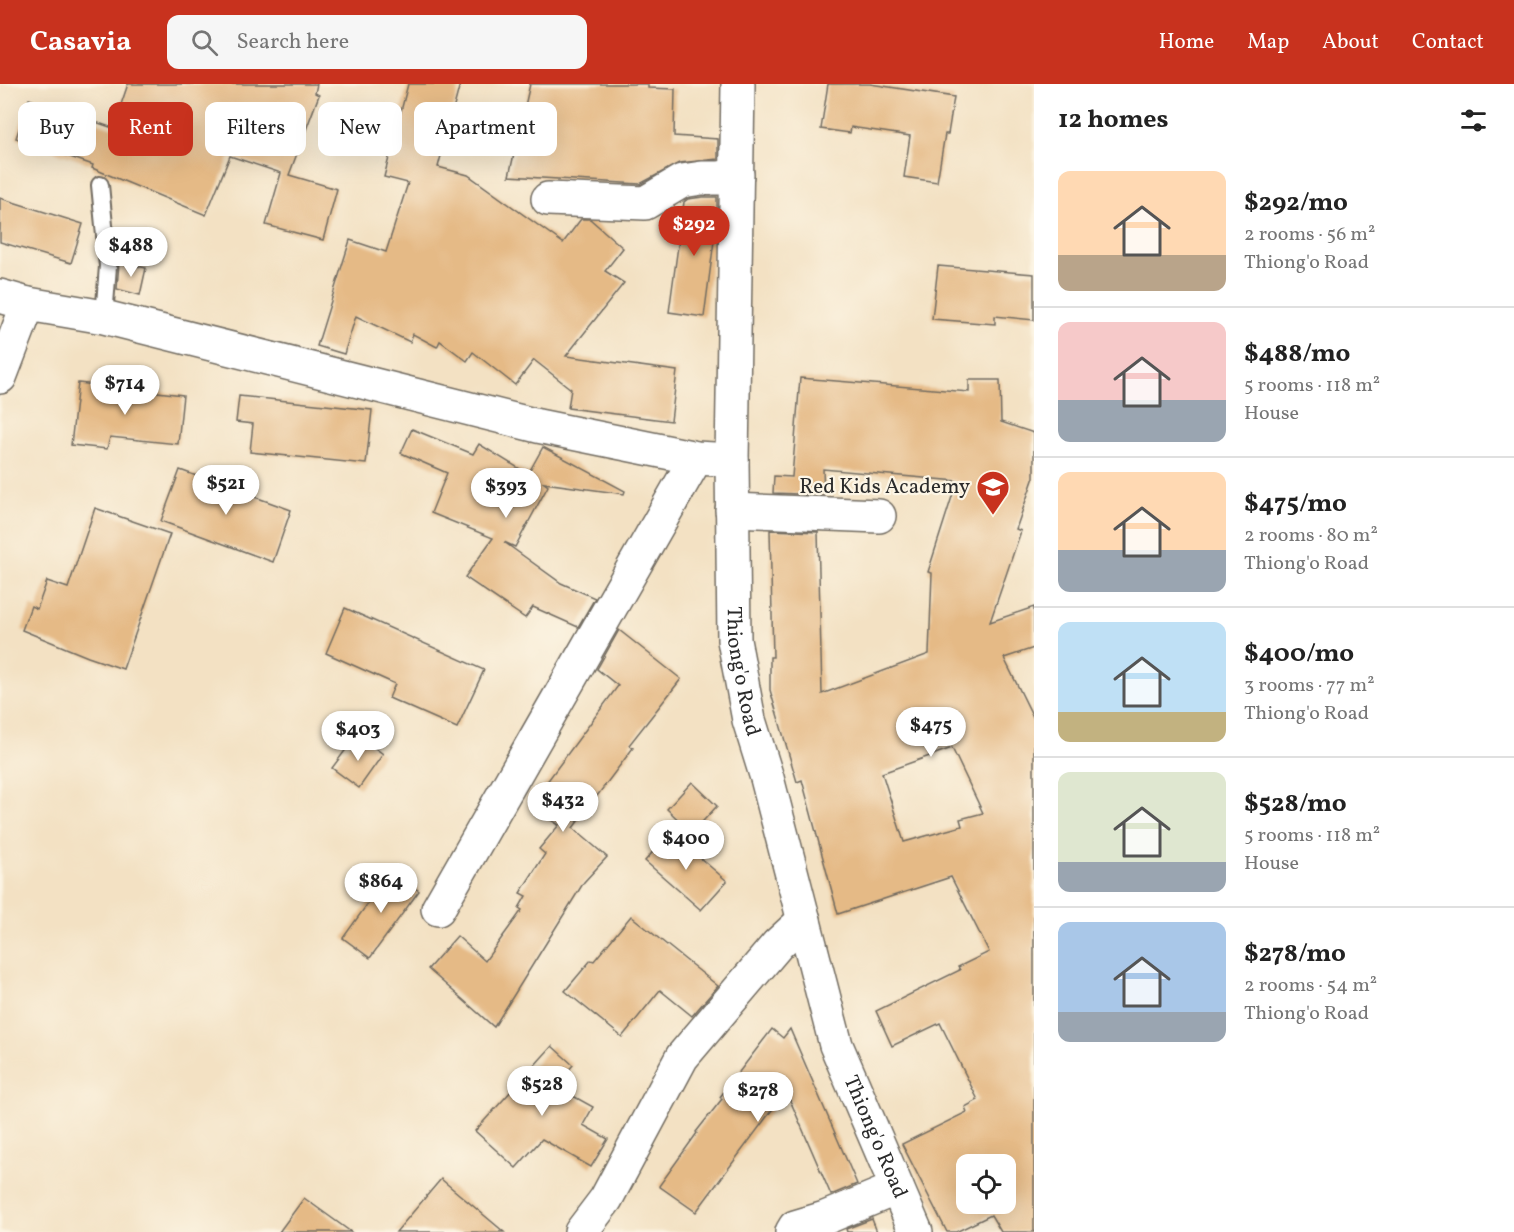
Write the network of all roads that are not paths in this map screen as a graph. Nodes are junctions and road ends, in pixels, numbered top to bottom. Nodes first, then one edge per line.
1 (738, 84) edge
2 (737, 175) junction
3 (100, 185) dead end
4 (548, 199) dead end
5 (14, 300) edge
6 (104, 317) junction
7 (0, 377) edge
8 (696, 458) junction
9 (732, 460) junction
10 (732, 510) junction
11 (879, 516) dead end
12 (438, 909) dead end
13 (804, 920) junction
14 (897, 1188) junction
15 (581, 1232) edge
16 (792, 1232) edge
17 (916, 1232) edge

1 - 2 street, Thiong'o Road
2 - 4 street
2 - 9 street, Thiong'o Road
3 - 6 lane
5 - 6 street
5 - 7 street
6 - 8 street
8 - 9 street
8 - 12 street
9 - 10 street, Thiong'o Road
10 - 11 street
10 - 13 street, Thiong'o Road
13 - 14 street, Thiong'o Road
13 - 15 street
14 - 16 street
14 - 17 street, Thiong'o Road

